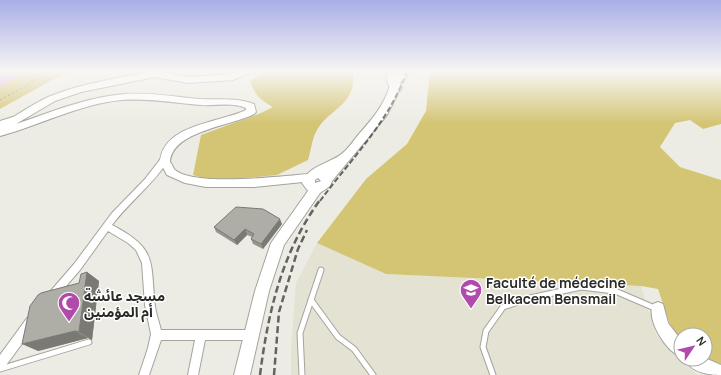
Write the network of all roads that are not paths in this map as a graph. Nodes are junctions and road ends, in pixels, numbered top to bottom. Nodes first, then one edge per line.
1 (90, 88) edge
2 (394, 88) edge
3 (26, 114) junction
4 (0, 124) edge
5 (0, 132) edge
6 (165, 159) junction
7 (317, 180) junction
8 (106, 226) junction
9 (322, 270) dead end
10 (311, 300) junction
11 (658, 309) joint
12 (201, 335) junction
13 (252, 335) junction
14 (157, 336) junction
15 (673, 341) edge
16 (89, 342) dead end
17 (0, 364) edge
18 (706, 367) edge
19 (0, 369) edge
20 (721, 373) edge
21 (144, 375) edge
22 (193, 375) edge
23 (242, 375) edge
24 (302, 375) edge
25 (373, 375) edge
26 (494, 375) edge

1 - 3 street
2 - 7 main road
3 - 4 street
3 - 5 street
5 - 6 street
6 - 7 street
6 - 8 street
7 - 13 main road
8 - 14 street
8 - 17 street
9 - 10 lane
10 - 24 lane
10 - 25 lane
11 - 15 street
11 - 26 lane
12 - 13 street
12 - 14 street
12 - 22 street
13 - 23 main road
14 - 21 street
16 - 19 lane
18 - 20 street

